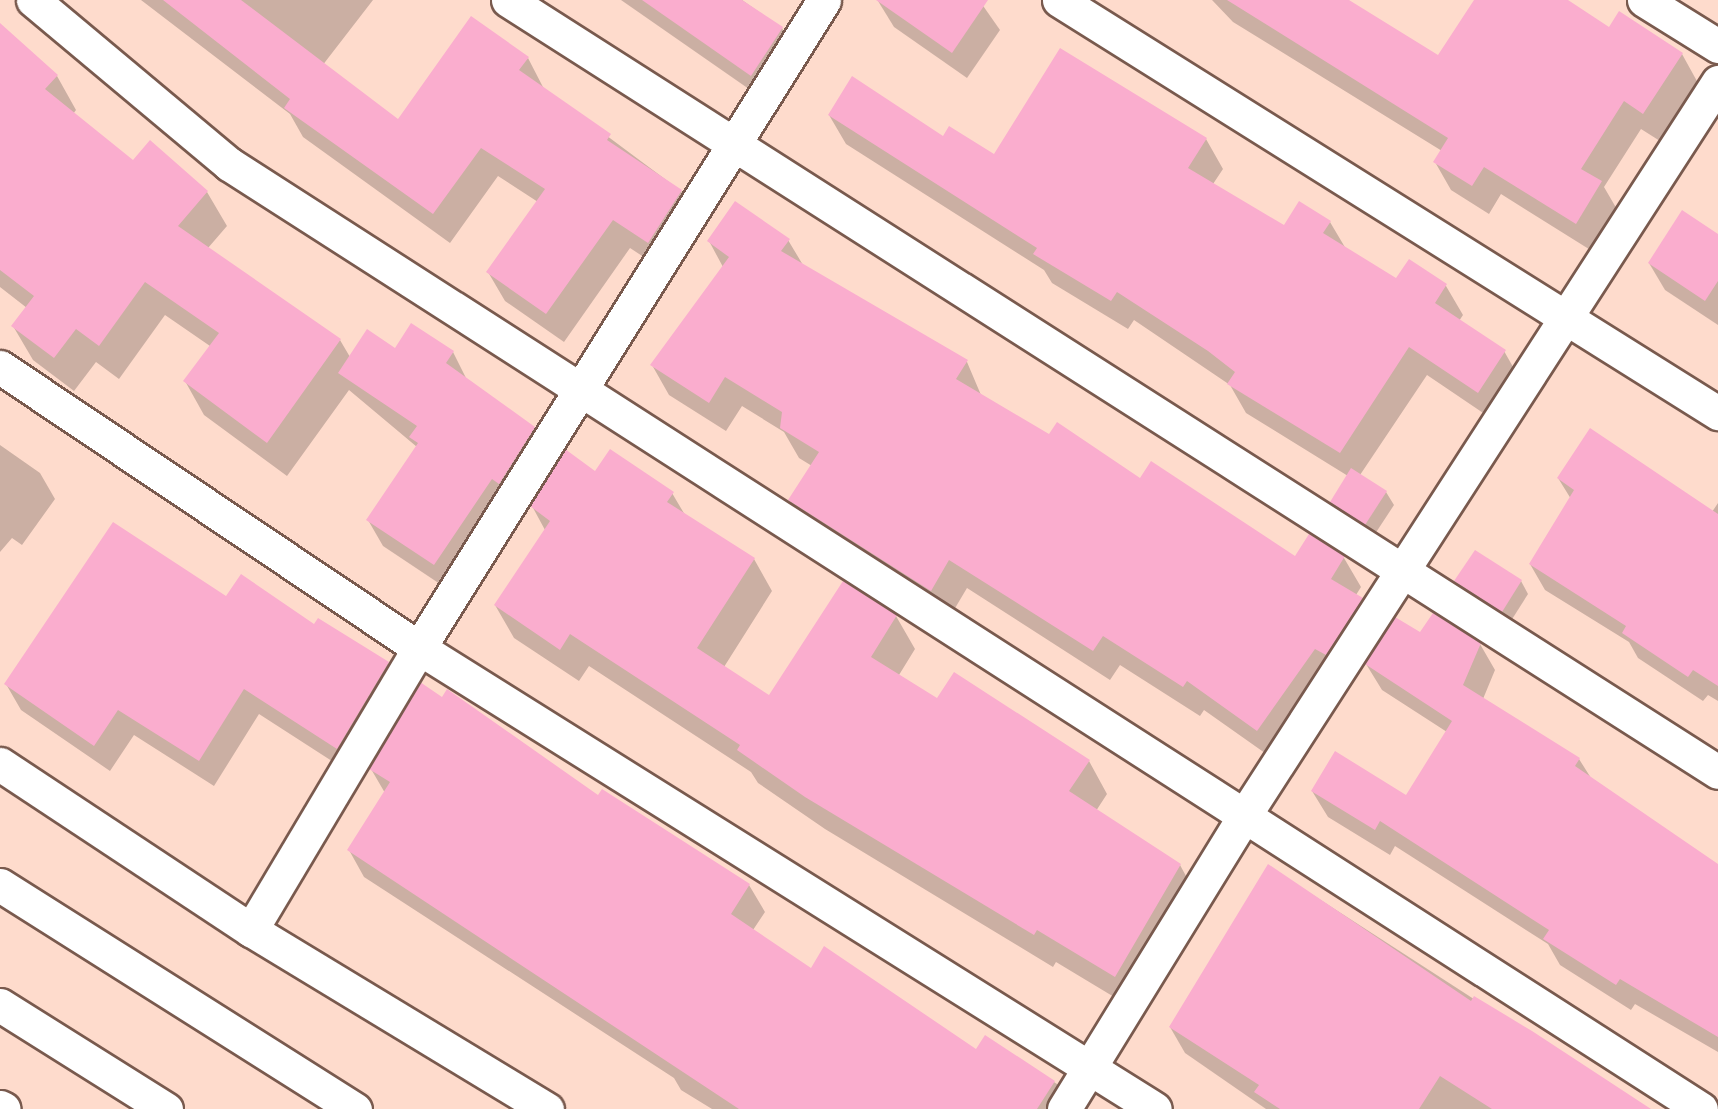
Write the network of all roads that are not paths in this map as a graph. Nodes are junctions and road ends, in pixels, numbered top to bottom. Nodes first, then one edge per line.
1 (33, 0) edge
2 (508, 0) edge
3 (824, 0) edge
4 (1059, 0) edge
5 (1644, 0) edge
6 (1718, 46) edge
7 (1718, 82) edge
8 (733, 143) junction
9 (1568, 319) junction
10 (0, 367) edge
11 (578, 391) junction
12 (1718, 413) edge
13 (1406, 570) junction
14 (419, 648) junction
15 (0, 764) edge
16 (1718, 772) edge
17 (1244, 816) junction
18 (0, 885) edge
19 (251, 930) junction
20 (0, 1005) edge
21 (1089, 1067) junction
22 (166, 1109) edge
23 (355, 1109) edge
24 (547, 1109) edge
25 (1064, 1109) edge
26 (1155, 1109) edge
27 (1701, 1109) edge

1 - 11 street
2 - 8 street
3 - 8 street
4 - 9 street
5 - 6 street
7 - 9 street
8 - 11 street
8 - 13 street
9 - 12 street
9 - 13 street
10 - 14 street
11 - 14 street
11 - 17 street
13 - 16 street
13 - 17 street
14 - 19 street
14 - 21 street
15 - 19 street
17 - 21 street
17 - 27 street
18 - 23 street
19 - 24 street
20 - 22 street
21 - 25 street
21 - 26 street

